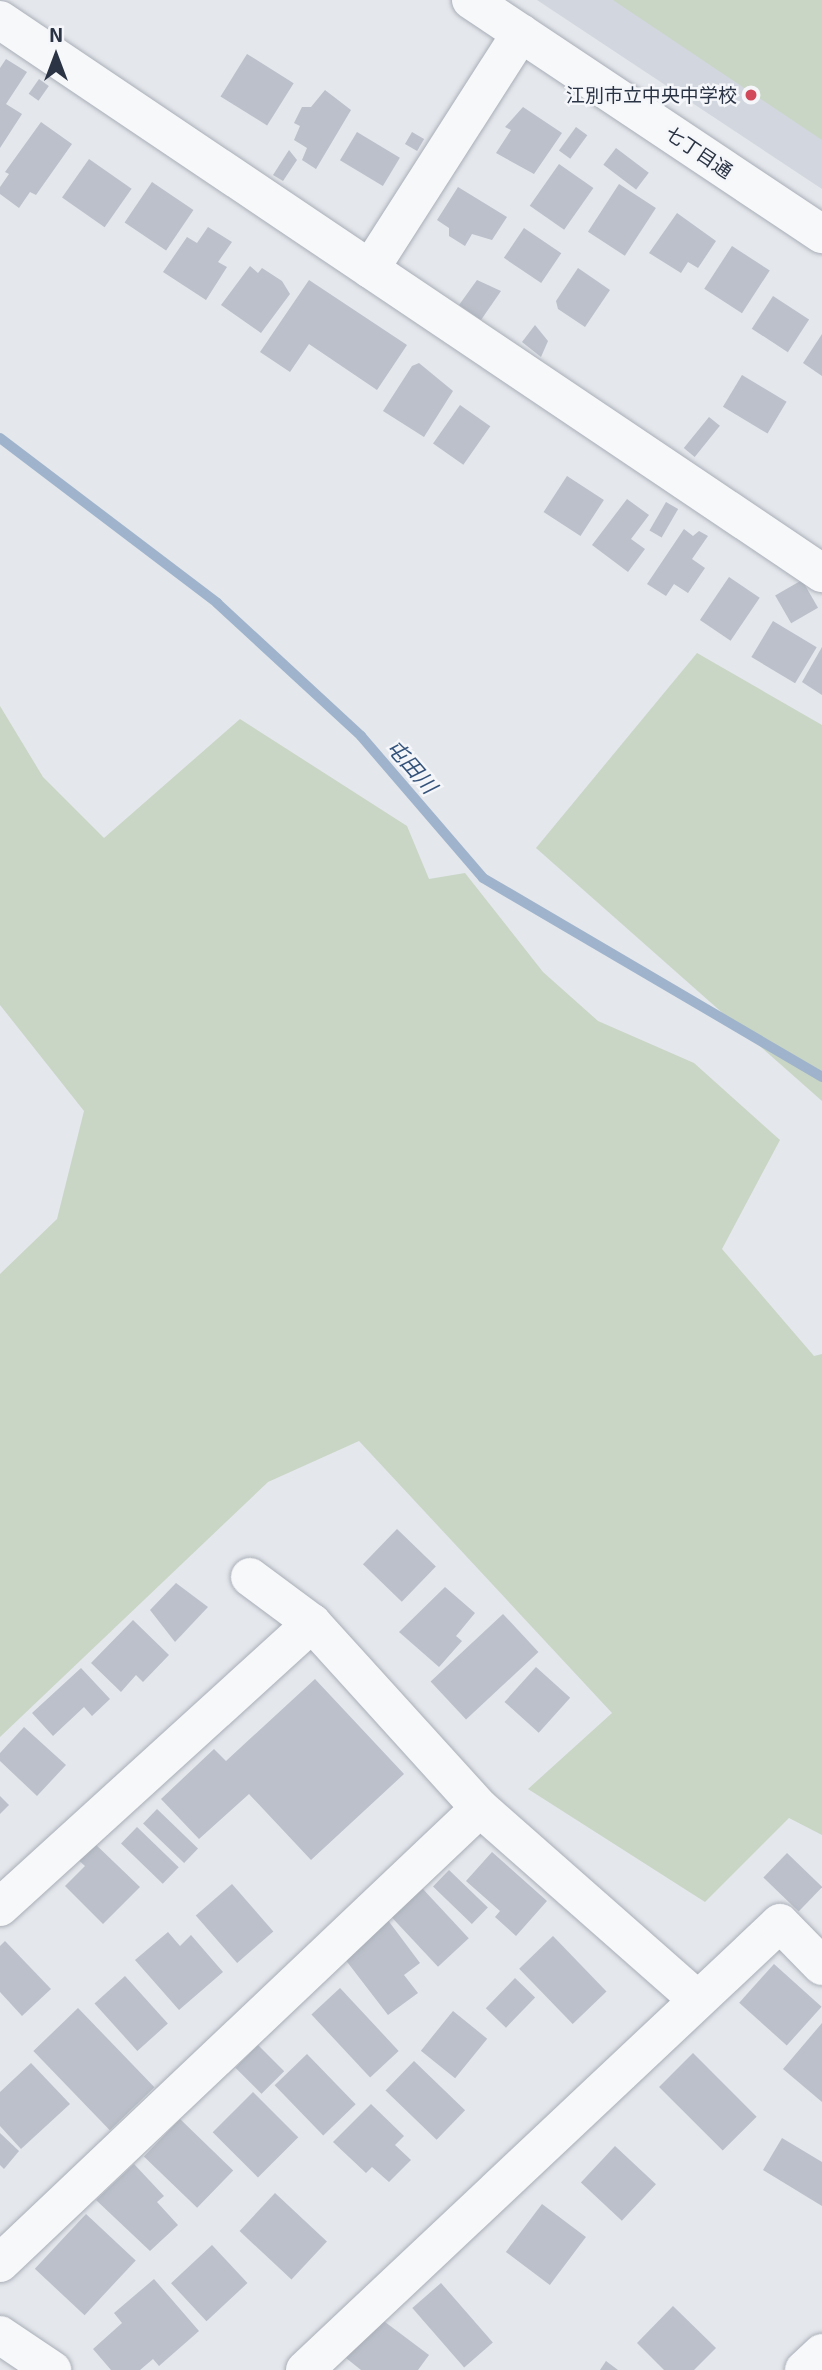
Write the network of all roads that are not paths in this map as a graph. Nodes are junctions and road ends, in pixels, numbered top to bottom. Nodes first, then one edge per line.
1 (471, 0) edge
2 (0, 20) edge
3 (521, 33) junction
4 (822, 234) edge
5 (370, 269) junction
6 (822, 573) edge
7 (250, 1577) dead end
8 (312, 1622) junction
9 (480, 1808) junction
10 (0, 1907) edge
11 (822, 1966) edge
12 (698, 2000) junction
13 (0, 2263) edge
14 (0, 2335) edge
15 (822, 2353) edge
16 (52, 2370) edge
17 (305, 2370) edge
18 (804, 2370) edge

1 - 3 street, 七丁目通
2 - 5 street
3 - 4 street, 七丁目通
3 - 5 street
5 - 6 street
7 - 8 street
8 - 9 street
8 - 10 street
9 - 12 street
9 - 13 street
11 - 12 street
12 - 17 street
14 - 16 street
15 - 18 street

